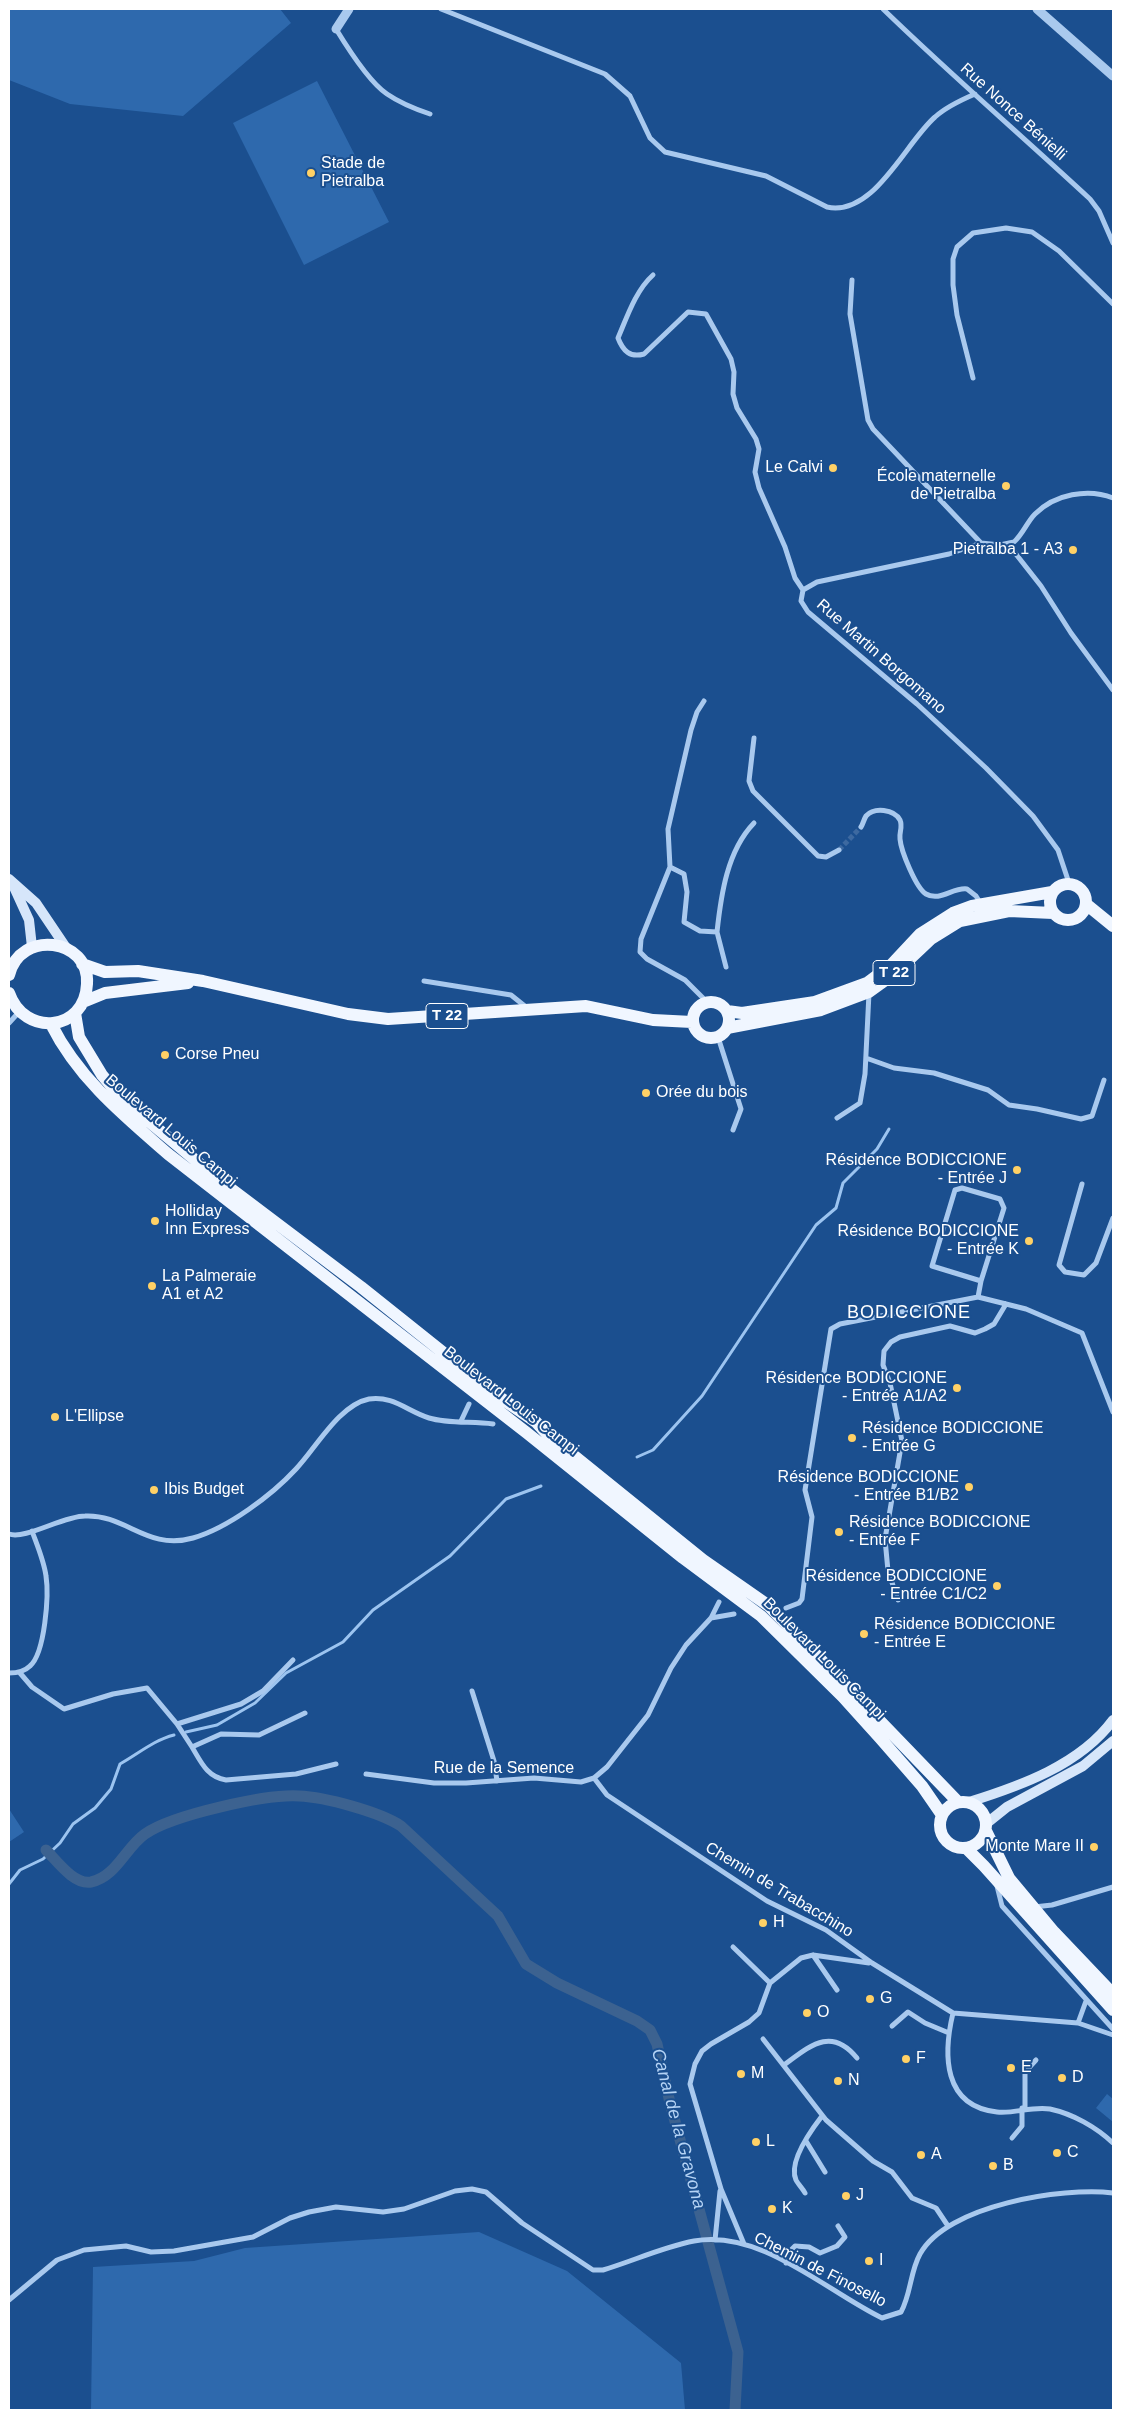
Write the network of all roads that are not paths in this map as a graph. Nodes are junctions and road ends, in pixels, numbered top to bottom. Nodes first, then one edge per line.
1 (349, 9) edge
2 (441, 9) edge
3 (883, 9) edge
4 (1036, 9) edge
5 (336, 29) joint
6 (1113, 76) edge
7 (975, 94) junction
8 (430, 114) dead end
9 (1113, 243) edge
10 (654, 275) dead end
11 (852, 280) dead end
12 (1113, 304) edge
13 (973, 378) dead end
14 (1113, 498) edge
15 (981, 543) junction
16 (1008, 544) junction
17 (803, 590) junction
18 (1113, 690) edge
19 (704, 701) dead end
20 (754, 738) dead end
21 (754, 823) dead end
22 (861, 827) tunnel mouth
23 (839, 850) tunnel mouth
24 (670, 867) junction
25 (9, 879) edge
26 (1069, 883) junction
27 (1052, 892) junction
28 (1086, 904) junction
29 (981, 905) junction
30 (1053, 913) junction
31 (1113, 926) edge
32 (717, 932) junction
33 (32, 946) junction
34 (67, 949) junction
35 (14, 956) edge
36 (82, 964) junction
37 (726, 967) dead end
38 (9, 974) edge
39 (203, 981) junction
40 (424, 981) dead end
41 (868, 987) junction
42 (9, 992) edge
43 (83, 1002) junction
44 (707, 1002) junction
45 (528, 1009) junction
46 (727, 1011) junction
47 (19, 1012) junction
48 (75, 1013) junction
49 (692, 1022) junction
50 (9, 1023) edge
51 (51, 1024) junction
52 (723, 1033) junction
53 (866, 1058) junction
54 (1104, 1080) dead end
55 (837, 1118) dead end
56 (734, 1130) dead end
57 (1082, 1184) dead end
58 (1113, 1218) edge
59 (981, 1281) junction
60 (978, 1297) junction
61 (1006, 1304) junction
62 (469, 1404) dead end
63 (1113, 1412) edge
64 (461, 1421) junction
65 (493, 1424) dead end
66 (32, 1531) junction
67 (9, 1534) edge
68 (898, 1600) dead end
69 (719, 1602) dead end
70 (786, 1608) dead end
71 (734, 1614) dead end
72 (711, 1618) junction
73 (293, 1660) dead end
74 (9, 1673) edge
75 (20, 1673) junction
76 (472, 1691) dead end
77 (304, 1713) dead end
78 (1113, 1720) edge
79 (177, 1724) junction
80 (1113, 1741) edge
81 (192, 1747) junction
82 (336, 1764) dead end
83 (366, 1774) dead end
84 (594, 1778) junction
85 (497, 1782) junction
86 (963, 1802) junction
87 (942, 1814) junction
88 (986, 1827) junction
89 (966, 1848) junction
90 (995, 1878) junction
91 (1113, 1887) edge
92 (1033, 1907) junction
93 (733, 1946) dead end
94 (813, 1955) junction
95 (872, 1963) junction
96 (770, 1983) junction
97 (837, 1990) dead end
98 (1113, 1994) edge
99 (1086, 2001) junction
100 (1113, 2010) edge
101 (953, 2014) junction
102 (1078, 2023) junction
103 (892, 2026) dead end
104 (1113, 2029) edge
105 (949, 2033) junction
106 (1113, 2035) edge
107 (763, 2039) dead end
108 (857, 2058) dead end
109 (1036, 2060) dead end
110 (784, 2065) junction
111 (1023, 2108) junction
112 (822, 2116) junction
113 (1012, 2138) dead end
114 (806, 2141) junction
115 (1113, 2143) edge
116 (825, 2172) dead end
117 (721, 2188) junction
118 (806, 2193) dead end
119 (1113, 2193) edge
120 (838, 2226) dead end
121 (948, 2226) junction
122 (715, 2240) junction
123 (744, 2244) junction
124 (786, 2263) junction
125 (9, 2300) edge

1 - 5 street
2 - 7 street
3 - 7 street, Rue Nonce Bénielli
4 - 6 street
5 - 8 street
7 - 9 street, Rue Nonce Bénielli
10 - 17 street
11 - 15 street
12 - 13 street
14 - 16 street
15 - 16 street, Rue Martin Borgomano
15 - 17 street, Rue Martin Borgomano
16 - 18 street
17 - 26 street, Rue Martin Borgomano
19 - 24 street
20 - 23 street
21 - 32 street
22 - 29 street
24 - 32 street
24 - 44 street
25 - 33 main road
25 - 34 main road
26 - 27 main road
26 - 28 main road
27 - 29 main road, T 22
27 - 30 main road
28 - 30 main road
28 - 31 main road
29 - 41 main road, T 22
30 - 41 main road, T 22
32 - 37 street
33 - 34 main road
33 - 35 main road
34 - 36 main road
35 - 38 main road
36 - 39 main road, T 22
36 - 43 main road
39 - 43 main road, T 22
39 - 45 main road, T 22
40 - 45 street
41 - 46 main road, T 22
41 - 52 main road, T 22
41 - 53 street
42 - 47 main road
43 - 48 main road
44 - 46 main road
44 - 49 main road
45 - 49 main road, T 22
46 - 52 main road
47 - 50 street
47 - 51 main road
48 - 51 main road
48 - 86 main road, Boulevard Louis Campi
49 - 52 main road
51 - 87 main road, Boulevard Louis Campi
52 - 56 street
53 - 54 street
53 - 55 street
57 - 58 street
59 - 59 street
59 - 60 street
60 - 61 street
60 - 70 street
61 - 63 street
61 - 68 street
62 - 64 street
64 - 65 street
64 - 66 street
66 - 67 street
66 - 75 street
69 - 72 street, Rue de la Semence
71 - 72 street
72 - 84 street, Rue de la Semence
73 - 79 street
74 - 75 street
75 - 79 street
76 - 85 street
77 - 81 street
78 - 86 main road
79 - 81 street
80 - 88 main road
81 - 82 street
83 - 85 street, Rue de la Semence
84 - 85 street, Rue de la Semence
84 - 95 street, Chemin de Trabacchino
86 - 87 main road
86 - 88 main road
87 - 89 main road
88 - 89 main road
88 - 92 main road
89 - 90 main road
90 - 99 street
90 - 100 main road
91 - 92 street
92 - 98 main road
93 - 96 street
94 - 95 street
94 - 96 street
94 - 97 street
95 - 101 street, Chemin de Trabacchino
96 - 117 street
99 - 102 street
99 - 104 street
101 - 102 street, Chemin de Trabacchino
101 - 105 street
102 - 106 street, Chemin de Trabacchino
103 - 105 street
105 - 111 street
107 - 110 street
108 - 110 street
109 - 111 street
110 - 112 street
111 - 113 street
111 - 115 street
112 - 114 street
112 - 121 street
114 - 116 street
114 - 118 street
117 - 122 street
117 - 123 street
119 - 121 street, Chemin de Finosello
120 - 124 street
121 - 124 street, Chemin de Finosello
122 - 123 street, Chemin de Finosello
122 - 125 street, Chemin de Finosello
123 - 124 street, Chemin de Finosello

